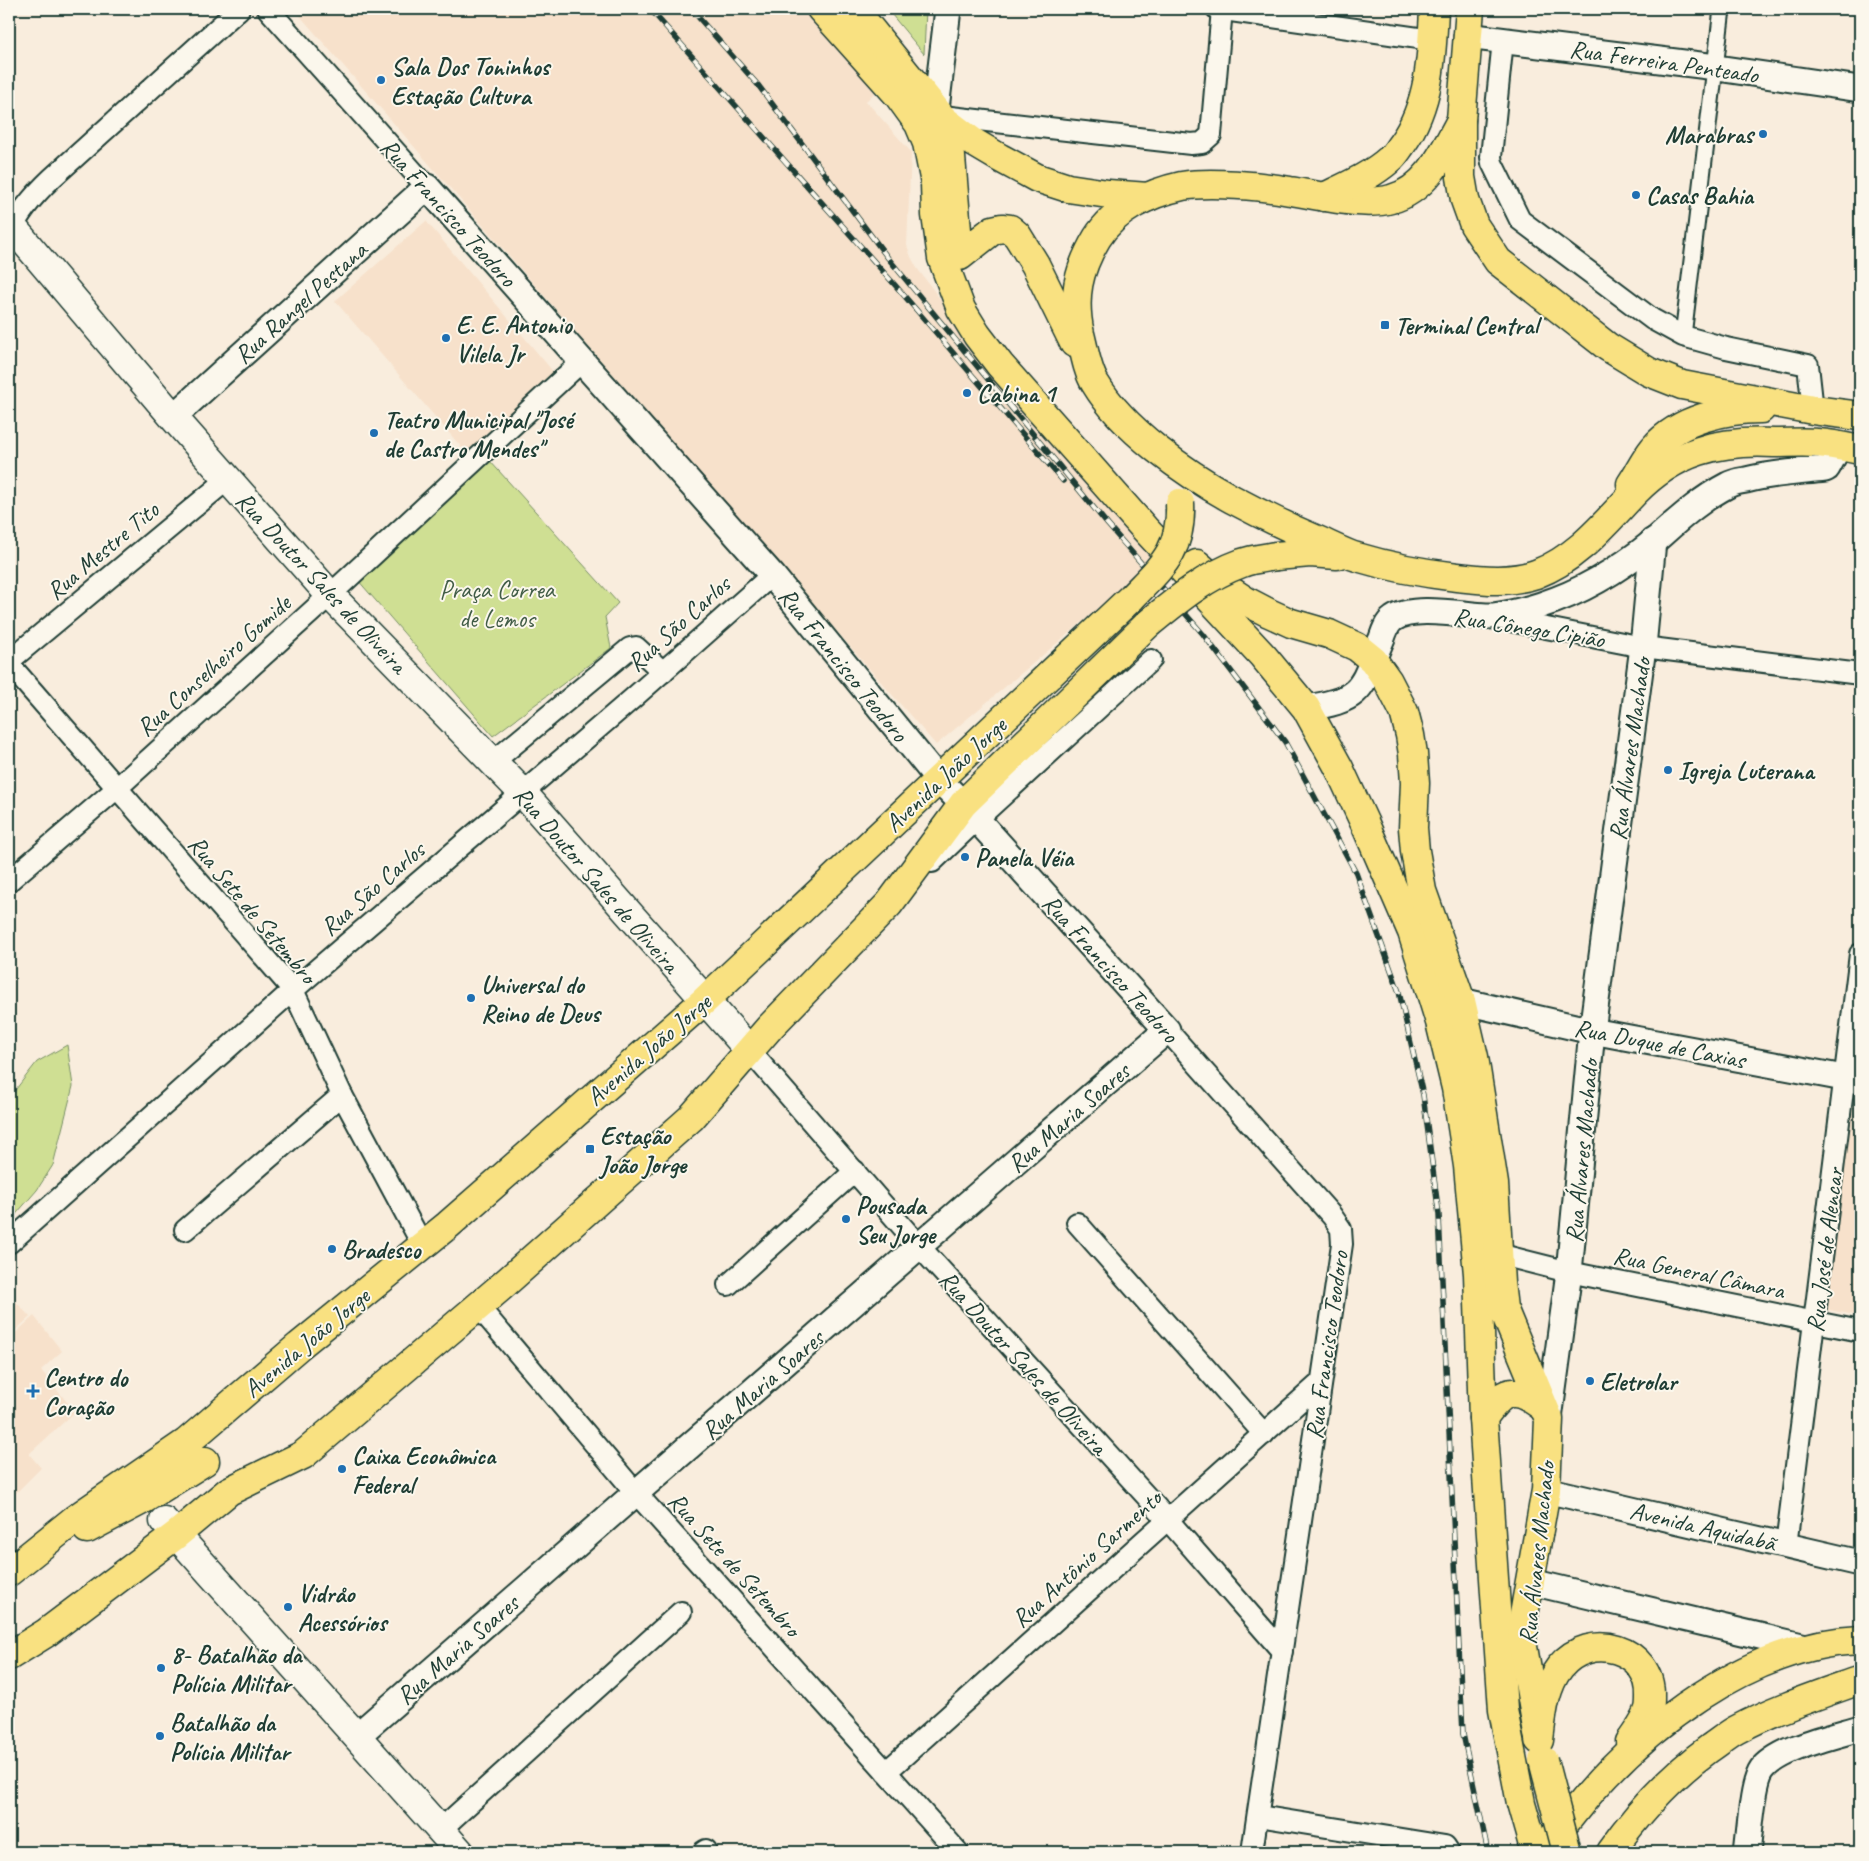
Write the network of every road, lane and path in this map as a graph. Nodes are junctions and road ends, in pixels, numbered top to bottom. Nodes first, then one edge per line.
1 (239, 9) edge
2 (268, 9) edge
3 (821, 9) edge
4 (854, 9) edge
5 (948, 9) edge
6 (1217, 9) edge
7 (1222, 9) edge
8 (1434, 9) edge
9 (1470, 9) edge
10 (1722, 9) edge
11 (1467, 36) junction
12 (1432, 40) junction
13 (1503, 40) junction
14 (1716, 67) junction
15 (1860, 89) edge
16 (941, 115) junction
17 (1461, 120) junction
18 (427, 187) junction
19 (1148, 197) junction
20 (1324, 197) junction
21 (10, 228) edge
22 (960, 256) junction
23 (1683, 336) junction
24 (582, 361) junction
25 (1093, 380) junction
26 (1813, 410) junction
27 (1860, 416) edge
28 (173, 417) junction
29 (1850, 448) edge
30 (1161, 454) junction
31 (228, 479) junction
32 (1606, 523) junction
33 (1653, 542) junction
34 (1354, 556) junction
35 (772, 575) junction
36 (330, 595) junction
37 (1488, 616) junction
38 (1643, 647) junction
39 (1150, 660) dead end
40 (1373, 660) junction
41 (9, 663) edge
42 (663, 672) junction
43 (1860, 674) edge
44 (1306, 708) junction
45 (493, 762) junction
46 (939, 780) junction
47 (116, 788) junction
48 (522, 792) junction
49 (969, 812) junction
50 (9, 881) edge
51 (1860, 954) edge
52 (293, 990) junction
53 (1461, 1001) junction
54 (712, 1009) junction
55 (770, 1027) junction
56 (1167, 1030) junction
57 (1592, 1031) junction
58 (750, 1051) junction
59 (1852, 1080) edge
60 (342, 1094) junction
61 (855, 1171) junction
62 (1077, 1223) dead end
63 (185, 1230) dead end
64 (9, 1243) edge
65 (423, 1246) junction
66 (920, 1247) junction
67 (1498, 1254) junction
68 (1569, 1272) junction
69 (728, 1285) dead end
70 (478, 1306) junction
71 (1815, 1322) junction
72 (1860, 1331) edge
73 (1320, 1383) junction
74 (332, 1407) dead end
75 (1546, 1413) junction
76 (1483, 1418) junction
77 (1264, 1434) junction
78 (303, 1455) junction
79 (205, 1461) dead end
80 (1546, 1490) junction
81 (636, 1493) junction
82 (1168, 1520) junction
83 (170, 1528) junction
84 (1786, 1546) junction
85 (31, 1553) junction
86 (1860, 1563) edge
87 (9, 1572) edge
88 (1531, 1582) junction
89 (681, 1612) dead end
90 (1856, 1639) edge
91 (1806, 1647) junction
92 (1282, 1651) junction
93 (9, 1656) edge
94 (1860, 1680) edge
95 (1860, 1728) edge
96 (357, 1736) junction
97 (1541, 1750) junction
98 (1618, 1760) junction
99 (886, 1772) junction
100 (1258, 1816) junction
101 (440, 1830) junction
102 (460, 1852) edge
103 (958, 1852) edge
104 (1252, 1852) edge
105 (1449, 1852) edge
106 (1535, 1852) edge
107 (1544, 1852) edge
108 (1567, 1852) edge
109 (1610, 1852) edge
110 (1747, 1852) edge

1 - 21 street
2 - 18 street, Rua Francisco Teodoro
3 - 44 main road
4 - 16 main road
5 - 16 street
6 - 7 street
7 - 12 street
7 - 16 street
8 - 12 main road
9 - 11 main road
10 - 14 street
11 - 13 street, Rua Ferreira Penteado
11 - 17 main road
12 - 20 main road
13 - 14 street, Rua Ferreira Penteado
13 - 23 street
14 - 15 street, Rua Ferreira Penteado
14 - 23 street
16 - 19 main road
16 - 22 main road
17 - 20 main road
17 - 26 main road
18 - 24 street, Rua Francisco Teodoro
18 - 28 street, Rua Rangel Pestana
19 - 20 main road
19 - 25 main road
21 - 28 main road, Rua Doutor Sales de Oliveira
22 - 25 main road
22 - 40 main road
23 - 26 street
24 - 35 street, Rua Francisco Teodoro
24 - 36 street, Rua Conselheiro Gomide
25 - 30 main road
26 - 27 main road
26 - 32 main road
28 - 31 main road, Rua Doutor Sales de Oliveira
29 - 32 main road
29 - 33 street
30 - 34 main road
30 - 46 main road, Avenida João Jorge, bridge
31 - 36 main road, Rua Doutor Sales de Oliveira
31 - 41 street, Rua Mestre Tito
32 - 34 main road
33 - 37 street
33 - 38 street, Rua Álvares Machado
34 - 49 main road, Avenida João Jorge, bridge
35 - 42 street, Rua São Carlos
35 - 46 street, Rua Francisco Teodoro
36 - 45 main road, Rua Doutor Sales de Oliveira
36 - 47 street, Rua Conselheiro Gomide
37 - 38 street, Rua Cônego Cipião
37 - 40 street, Rua Cônego Cipião
38 - 43 street, Rua Cônego Cipião
38 - 57 street, Rua Álvares Machado
39 - 49 street, Avenida João Jorge
40 - 44 street, Rua Cônego Cipião
40 - 53 main road
41 - 47 street, Rua Sete de Setembro
42 - 45 street
42 - 48 street, Rua São Carlos
44 - 76 main road
45 - 48 main road, Rua Doutor Sales de Oliveira
46 - 49 street, Rua Francisco Teodoro
46 - 54 main road, Avenida João Jorge
47 - 50 street, Rua Conselheiro Gomide
47 - 52 street, Rua Sete de Setembro
48 - 52 street, Rua São Carlos
48 - 54 main road, Rua Doutor Sales de Oliveira
49 - 55 main road, Avenida João Jorge
49 - 56 street, Rua Francisco Teodoro
51 - 59 street, Rua José de Alencar
52 - 60 street, Rua Sete de Setembro
52 - 64 street, Rua São Carlos
53 - 57 street, Rua Duque de Caxias
53 - 67 main road
54 - 55 main road, Avenida João Jorge
54 - 58 main road, Rua Doutor Sales de Oliveira
54 - 65 main road, Avenida João Jorge
55 - 58 main road, Avenida João Jorge
56 - 66 street, Rua Maria Soares
56 - 73 street, Rua Francisco Teodoro
57 - 59 street, Rua Duque de Caxias
57 - 68 street, Rua Álvares Machado
58 - 61 street, Rua Doutor Sales de Oliveira
58 - 70 main road, Avenida João Jorge
59 - 71 street, Rua José de Alencar
60 - 63 street
60 - 65 street, Rua Sete de Setembro
61 - 66 street, Rua Doutor Sales de Oliveira
61 - 69 street
62 - 77 street
65 - 85 main road, Avenida João Jorge
66 - 81 street, Rua Maria Soares
66 - 82 street, Rua Doutor Sales de Oliveira
67 - 68 street, Rua General Câmara
67 - 75 main road
68 - 71 street, Rua General Câmara
68 - 75 street, Rua Álvares Machado
70 - 78 main road, Avenida João Jorge
70 - 81 street, Rua Sete de Setembro
71 - 72 street, Rua General Câmara
71 - 84 street, Rua José de Alencar
73 - 77 street, Rua Antônio Sarmento
73 - 92 street, Rua Francisco Teodoro
74 - 78 main road
75 - 76 main road
75 - 80 main road, Rua Álvares Machado
76 - 106 main road
77 - 82 street, Rua Antônio Sarmento
78 - 83 main road, Avenida João Jorge
79 - 85 main road
80 - 84 street, Avenida Aquidabã
80 - 88 main road, Rua Álvares Machado
81 - 96 street, Rua Maria Soares
81 - 99 street, Rua Sete de Setembro
82 - 92 street, Rua Doutor Sales de Oliveira
82 - 99 street, Rua Antônio Sarmento
83 - 93 main road, Avenida João Jorge
83 - 96 main road
84 - 86 street, Avenida Aquidabã
85 - 87 main road, Avenida João Jorge
88 - 91 street
88 - 97 main road, Rua Álvares Machado
89 - 101 street
90 - 91 main road
91 - 98 main road
92 - 100 street, Rua Francisco Teodoro
94 - 109 main road
95 - 110 street
96 - 101 main road
97 - 98 main road
97 - 108 main road, Rua Álvares Machado, bridge
98 - 107 main road
99 - 103 street, Rua Sete de Setembro
100 - 104 street, Rua Francisco Teodoro
100 - 105 street
101 - 102 main road

